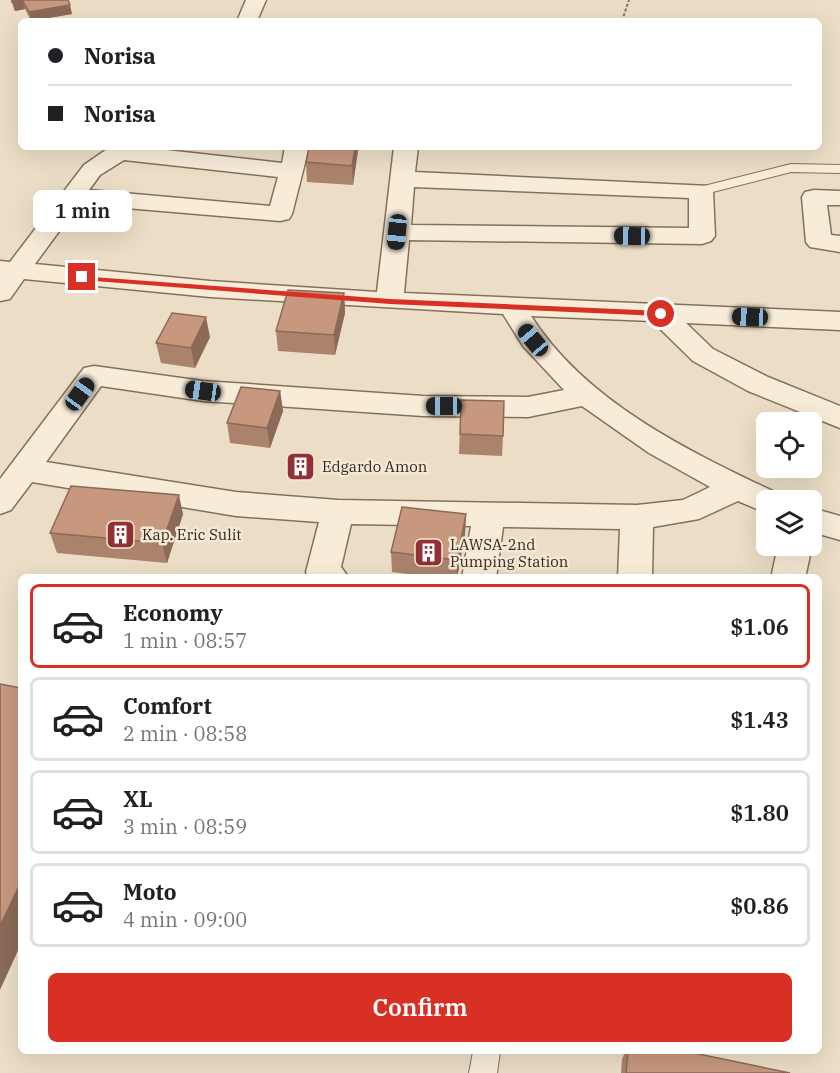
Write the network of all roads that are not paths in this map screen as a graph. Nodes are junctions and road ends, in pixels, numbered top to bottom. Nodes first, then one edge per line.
1 (256, 0) edge
2 (248, 18) edge
3 (123, 150) edge
4 (296, 150) edge
5 (406, 150) edge
6 (840, 169) edge
7 (292, 171) junction
8 (403, 179) junction
9 (701, 191) junction
10 (73, 196) junction
11 (840, 198) edge
12 (397, 232) junction
13 (840, 244) edge
14 (9, 270) edge
15 (0, 293) edge
16 (390, 302) junction
17 (513, 308) junction
18 (661, 314) junction
19 (840, 321) edge
20 (588, 395) junction
21 (840, 418) edge
22 (24, 470) junction
23 (738, 488) junction
24 (756, 496) edge
25 (0, 502) edge
26 (338, 512) junction
27 (488, 514) junction
28 (637, 516) junction
29 (822, 523) edge
30 (840, 528) edge
31 (793, 556) edge
32 (326, 574) edge
33 (480, 574) edge
34 (636, 574) edge
35 (789, 574) edge
36 (487, 1054) edge
37 (483, 1073) edge

1 - 2 street
3 - 7 street
3 - 10 street
4 - 7 street
5 - 8 street
6 - 9 lane
7 - 10 street
8 - 9 street
8 - 12 street
9 - 12 street
10 - 14 street
11 - 13 street
12 - 16 street
14 - 15 street
14 - 16 street
16 - 17 street
17 - 18 street
17 - 20 street
18 - 19 street
18 - 21 street
20 - 22 street
20 - 23 street
22 - 25 street
22 - 26 street
23 - 24 street
23 - 28 street
26 - 27 street
26 - 32 street
27 - 28 street
27 - 33 street
28 - 34 street
29 - 30 street
31 - 35 street
36 - 37 lane

